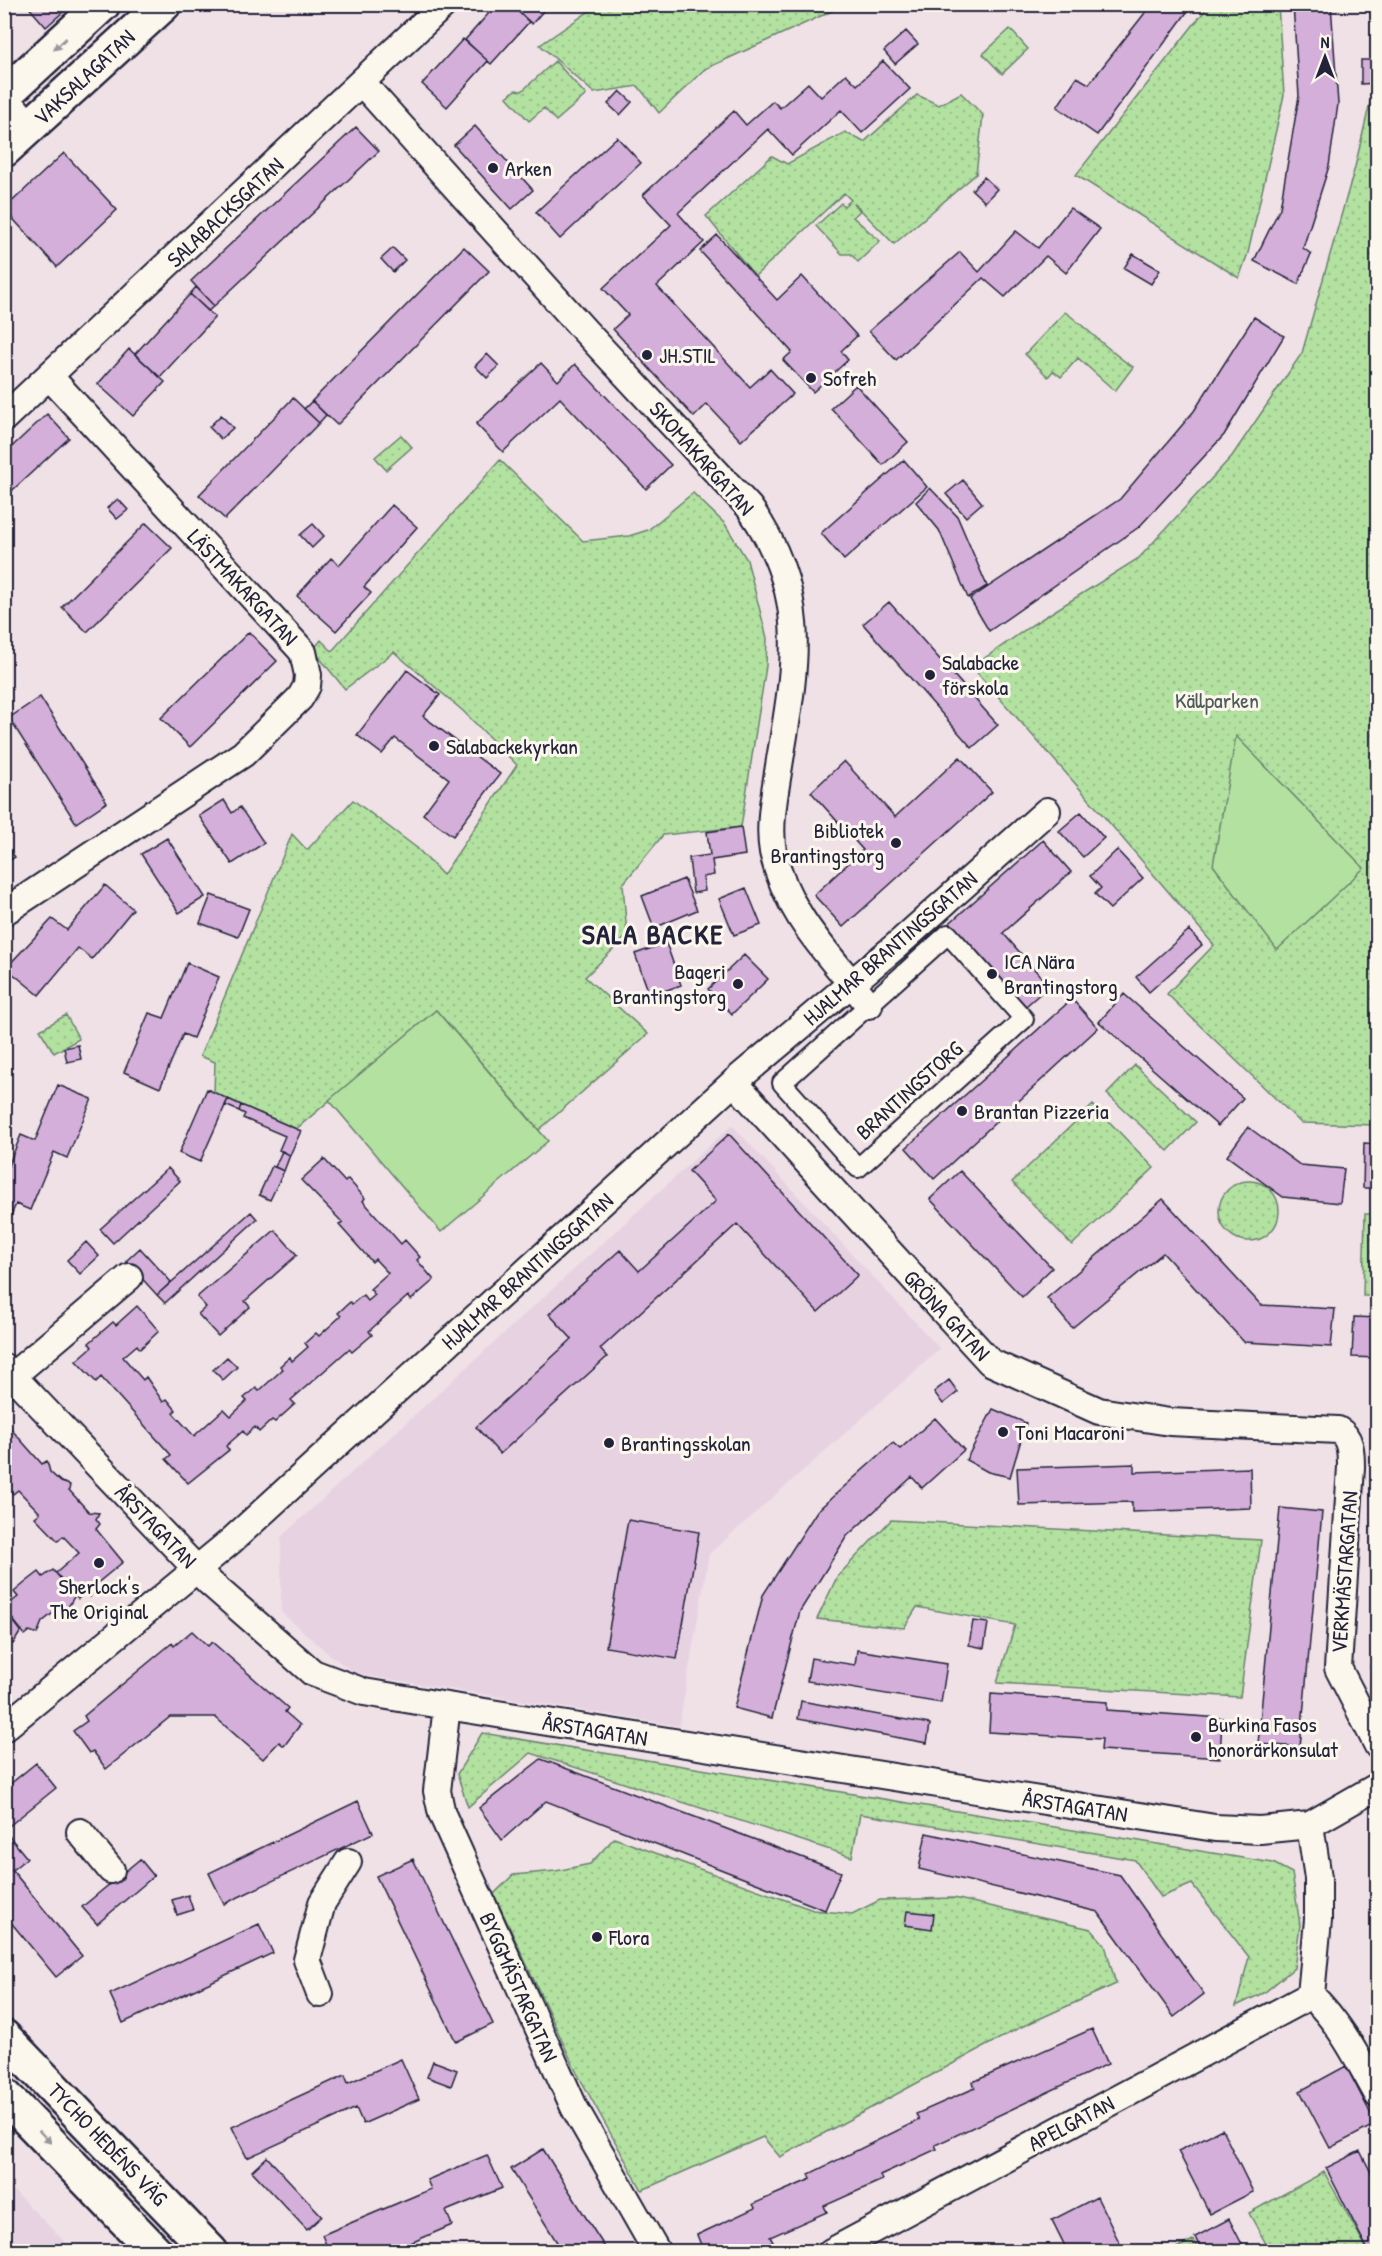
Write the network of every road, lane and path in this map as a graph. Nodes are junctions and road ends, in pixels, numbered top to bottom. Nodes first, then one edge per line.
1 (103, 4) edge
2 (164, 4) edge
3 (444, 4) edge
4 (362, 83) junction
5 (4, 95) edge
6 (30, 127) junction
7 (4, 150) edge
8 (49, 376) junction
9 (4, 418) edge
10 (1047, 811) dead end
11 (4, 912) edge
12 (852, 983) junction
13 (869, 1005) junction
14 (734, 1082) junction
15 (129, 1277) dead end
16 (7, 1375) edge
17 (1338, 1430) joint
18 (198, 1570) junction
19 (447, 1706) junction
20 (4, 1728) edge
21 (1377, 1746) edge
22 (1377, 1786) edge
23 (1310, 1825) junction
24 (80, 1832) dead end
25 (348, 1862) dead end
26 (111, 1870) dead end
27 (320, 1994) dead end
28 (1311, 1995) junction
29 (4, 2037) edge
30 (4, 2095) edge
31 (1377, 2095) edge
32 (156, 2252) edge
33 (211, 2252) edge
34 (657, 2252) edge
35 (831, 2252) edge

1 -> 5 main road, VAKSALAGATAN
2 - 6 main road, VAKSALAGATAN
3 - 4 street, SALABACKSGATAN
4 - 8 street, SALABACKSGATAN
4 - 12 street, SKOMAKARGATAN
5 - 6 street
6 - 7 main road, VAKSALAGATAN
8 - 9 street, SALABACKSGATAN
8 - 11 street, LÄSTMAKARGATAN
10 - 12 street, HJALMAR BRANTINGSGATAN
12 - 13 street, SKOMAKARGATAN
12 - 14 street, HJALMAR BRANTINGSGATAN
13 - 13 street, BRANTINGSTORG
14 - 17 street, GRÖNA GATAN
14 - 18 street, HJALMAR BRANTINGSGATAN
15 - 16 street
16 - 18 street, ÅRSTAGATAN
17 - 21 street, VERKMÄSTARGATAN
18 - 19 street, ÅRSTAGATAN
18 - 20 street, HJALMAR BRANTINGSGATAN
19 - 23 street, ÅRSTAGATAN
19 - 34 street, BYGGMÄSTARGATAN
22 - 23 street
23 - 28 street
24 - 26 street
25 - 27 street
28 - 31 street
28 - 35 street, APELGATAN
29 - 33 main road, TYCHO HEDÉNS VÄG
30 -> 32 main road, TYCHO HEDÉNS VÄG

